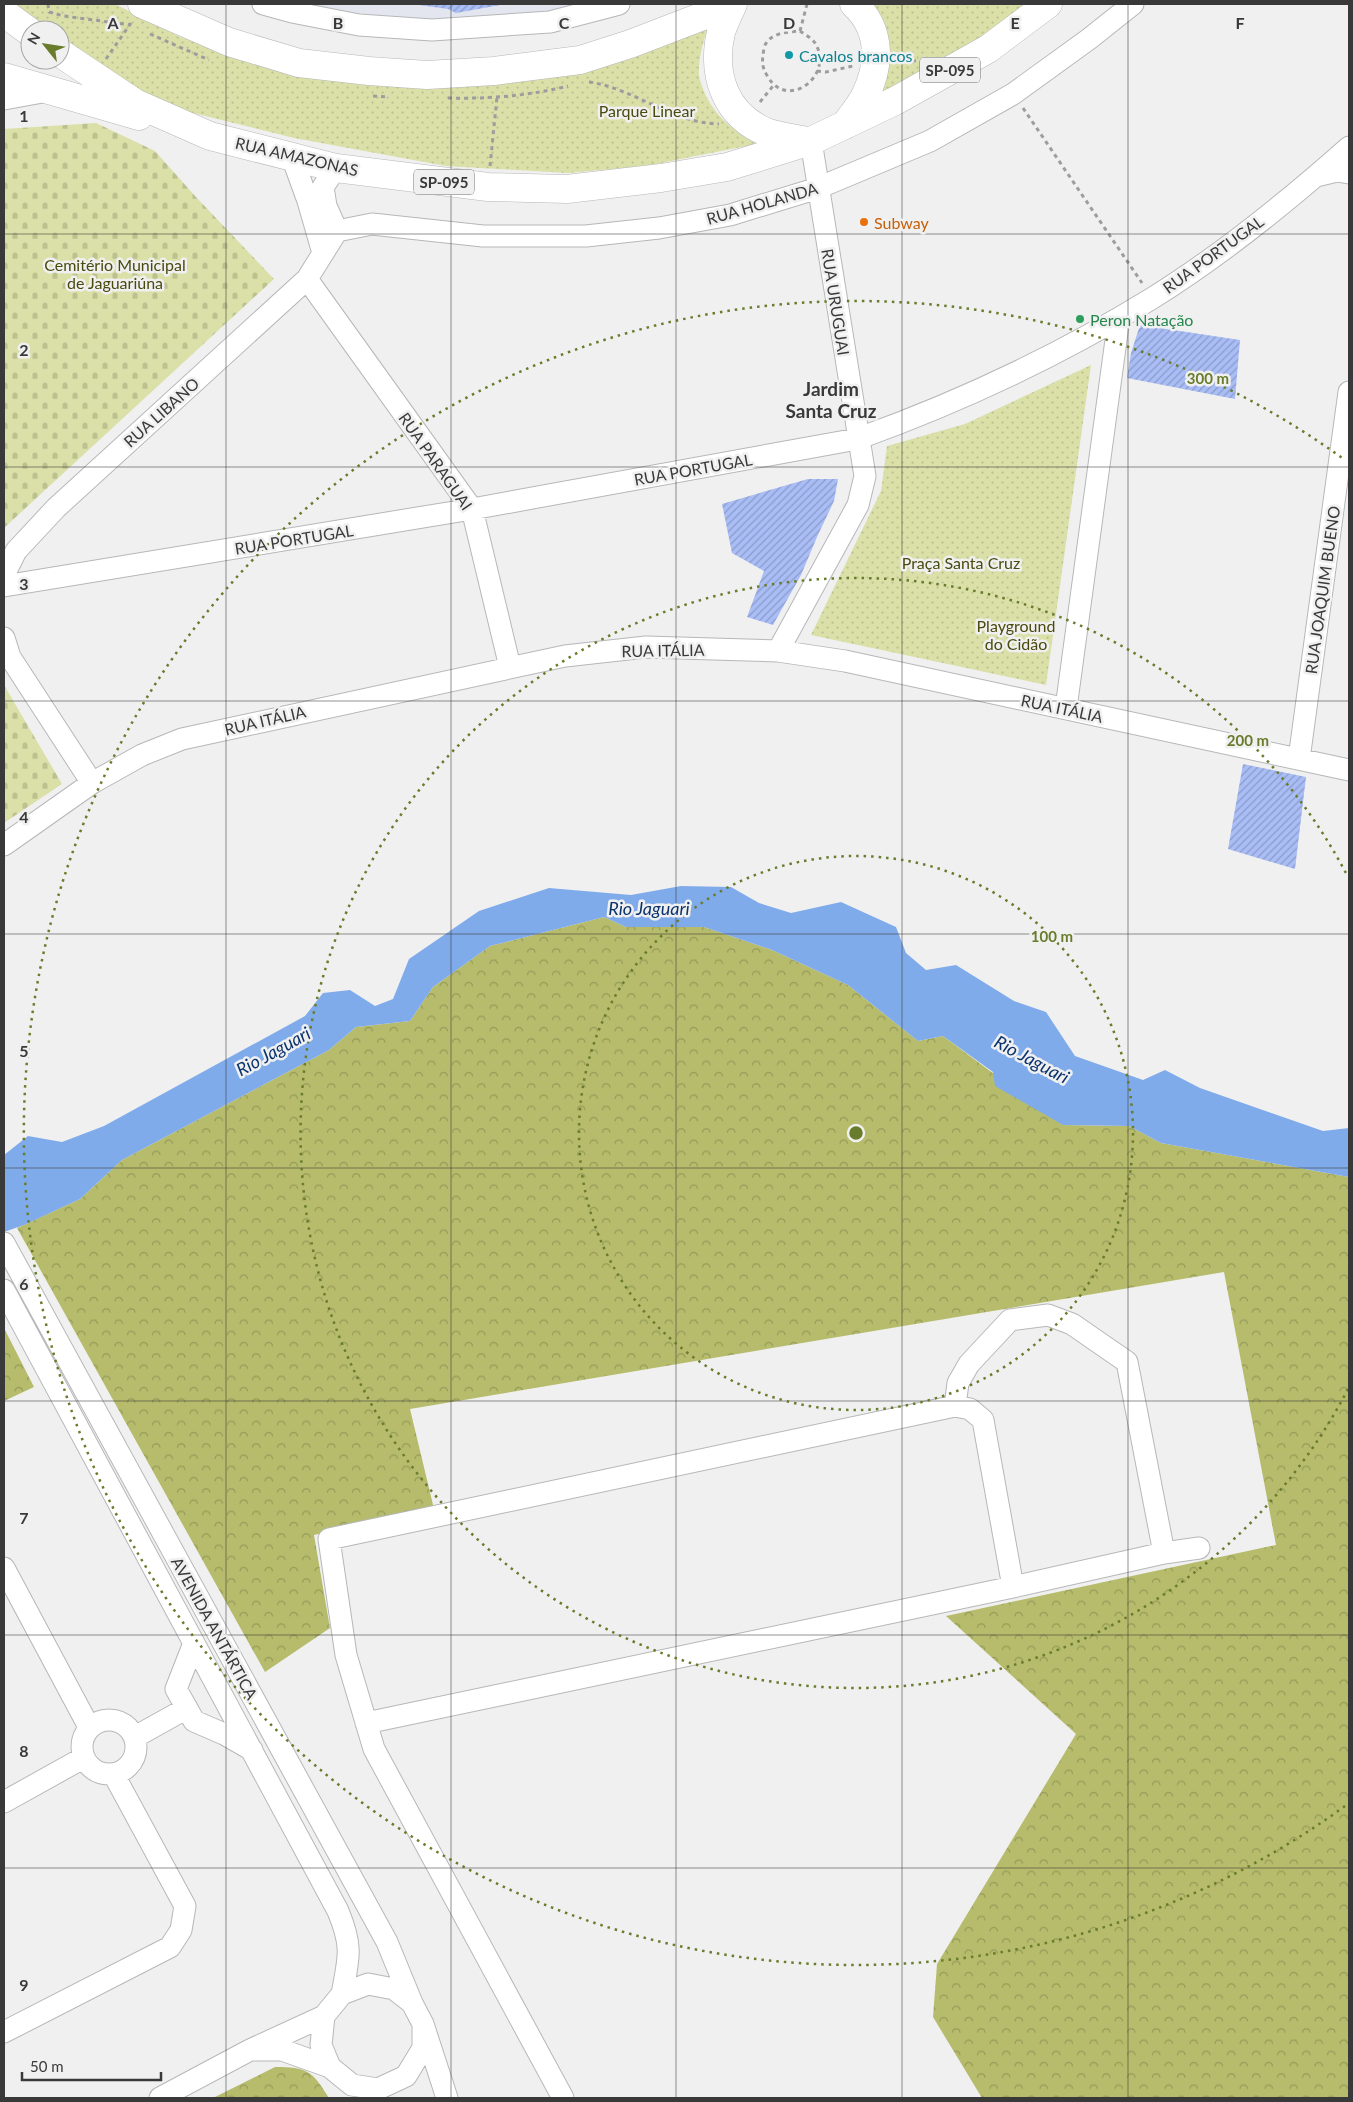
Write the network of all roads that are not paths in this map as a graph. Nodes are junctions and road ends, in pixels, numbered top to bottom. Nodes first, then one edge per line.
1 (263, 4) edge
2 (619, 4) edge
3 (727, 4) edge
4 (733, 4) edge
5 (854, 4) edge
6 (1048, 4) edge
7 (1133, 4) edge
8 (144, 5) edge
9 (4, 20) edge
10 (20, 27) edge
11 (70, 60) edge
12 (4, 77) edge
13 (50, 90) junction
14 (4, 99) edge
15 (846, 125) junction
16 (210, 136) junction
17 (811, 141) junction
18 (1349, 147) edge
19 (292, 157) junction
20 (336, 168) junction
21 (1349, 174) edge
22 (1316, 176) junction
23 (818, 188) junction
24 (337, 232) junction
25 (323, 253) junction
26 (307, 280) junction
27 (1119, 318) junction
28 (1349, 392) edge
29 (858, 439) junction
30 (472, 509) junction
31 (4, 575) edge
32 (4, 586) edge
33 (4, 638) edge
34 (778, 651) junction
35 (510, 667) junction
36 (1066, 708) junction
37 (1299, 759) junction
38 (1349, 770) edge
39 (92, 784) junction
40 (4, 844) edge
41 (7, 1250) edge
42 (4, 1290) edge
43 (955, 1406) junction
44 (1198, 1548) dead end
45 (1164, 1554) junction
46 (5, 1572) edge
47 (1014, 1587) junction
48 (194, 1643) junction
49 (187, 1708) junction
50 (366, 1723) junction
51 (89, 1727) junction
52 (136, 1737) junction
53 (252, 1750) junction
54 (83, 1758) junction
55 (114, 1775) junction
56 (4, 1802) edge
57 (342, 1994) junction
58 (412, 2003) junction
59 (324, 2016) junction
60 (423, 2024) junction
61 (4, 2032) edge
62 (250, 2050) junction
63 (330, 2067) junction
64 (406, 2076) junction
65 (445, 2095) edge
66 (160, 2098) edge
67 (563, 2098) edge

1 - 2 street
3 - 8 main road
4 - 17 main road
5 - 15 main road
6 - 15 main road, SP-095
7 - 23 street, RUA HOLANDA
9 - 10 main road
11 - 16 main road, RUA AMAZONAS / SP-095
12 - 13 main road, SP-095
13 - 14 street
13 - 16 main road, SP-095
15 - 17 main road, RUA AMAZONAS / SP-095
16 - 19 main road, RUA AMAZONAS / SP-095
17 - 20 main road, RUA AMAZONAS / SP-095
17 - 23 street, RUA URUGUAI
18 - 22 street, RUA PORTUGAL
19 - 20 main road, RUA AMAZONAS / SP-095
19 - 25 street
20 - 24 street
21 - 22 street
22 - 27 street, RUA PORTUGAL
23 - 24 street, RUA HOLANDA
23 - 29 street, RUA URUGUAI
24 - 25 street
25 - 26 street, RUA LIBANO
26 - 30 street, RUA PARAGUAI
26 - 31 street, RUA LIBANO
27 - 29 street, RUA PORTUGAL
27 - 36 street
28 - 37 street, RUA JOAQUIM BUENO
29 - 30 street, RUA PORTUGAL
29 - 34 street, RUA URUGUAI
30 - 32 street, RUA PORTUGAL
30 - 35 street, RUA PARAGUAI
33 - 39 street
34 - 35 street, RUA ITÁLIA
34 - 36 street, RUA ITÁLIA
35 - 39 street, RUA ITÁLIA
36 - 37 street, RUA ITÁLIA
37 - 38 street, RUA ITÁLIA
39 - 40 street, RUA ITÁLIA
41 - 58 street, AVENIDA ANTÁRTICA
42 - 48 street, AVENIDA ANTÁRTICA
43 - 45 street
43 - 47 street
43 - 50 street
44 - 45 street
45 - 47 street
46 - 51 street
47 - 50 street
48 - 49 street
48 - 53 street, AVENIDA ANTÁRTICA
49 - 52 street
49 - 53 street
50 - 67 street
51 - 52 street
51 - 54 street
52 - 55 street
53 - 57 street, AVENIDA ANTÁRTICA
54 - 55 street
54 - 56 street
55 - 61 street
57 - 58 street
57 - 59 street
58 - 60 street
59 - 62 street
59 - 63 street
60 - 64 street
60 - 65 street
62 - 63 street
62 - 66 street
63 - 64 street
64 - 65 street

